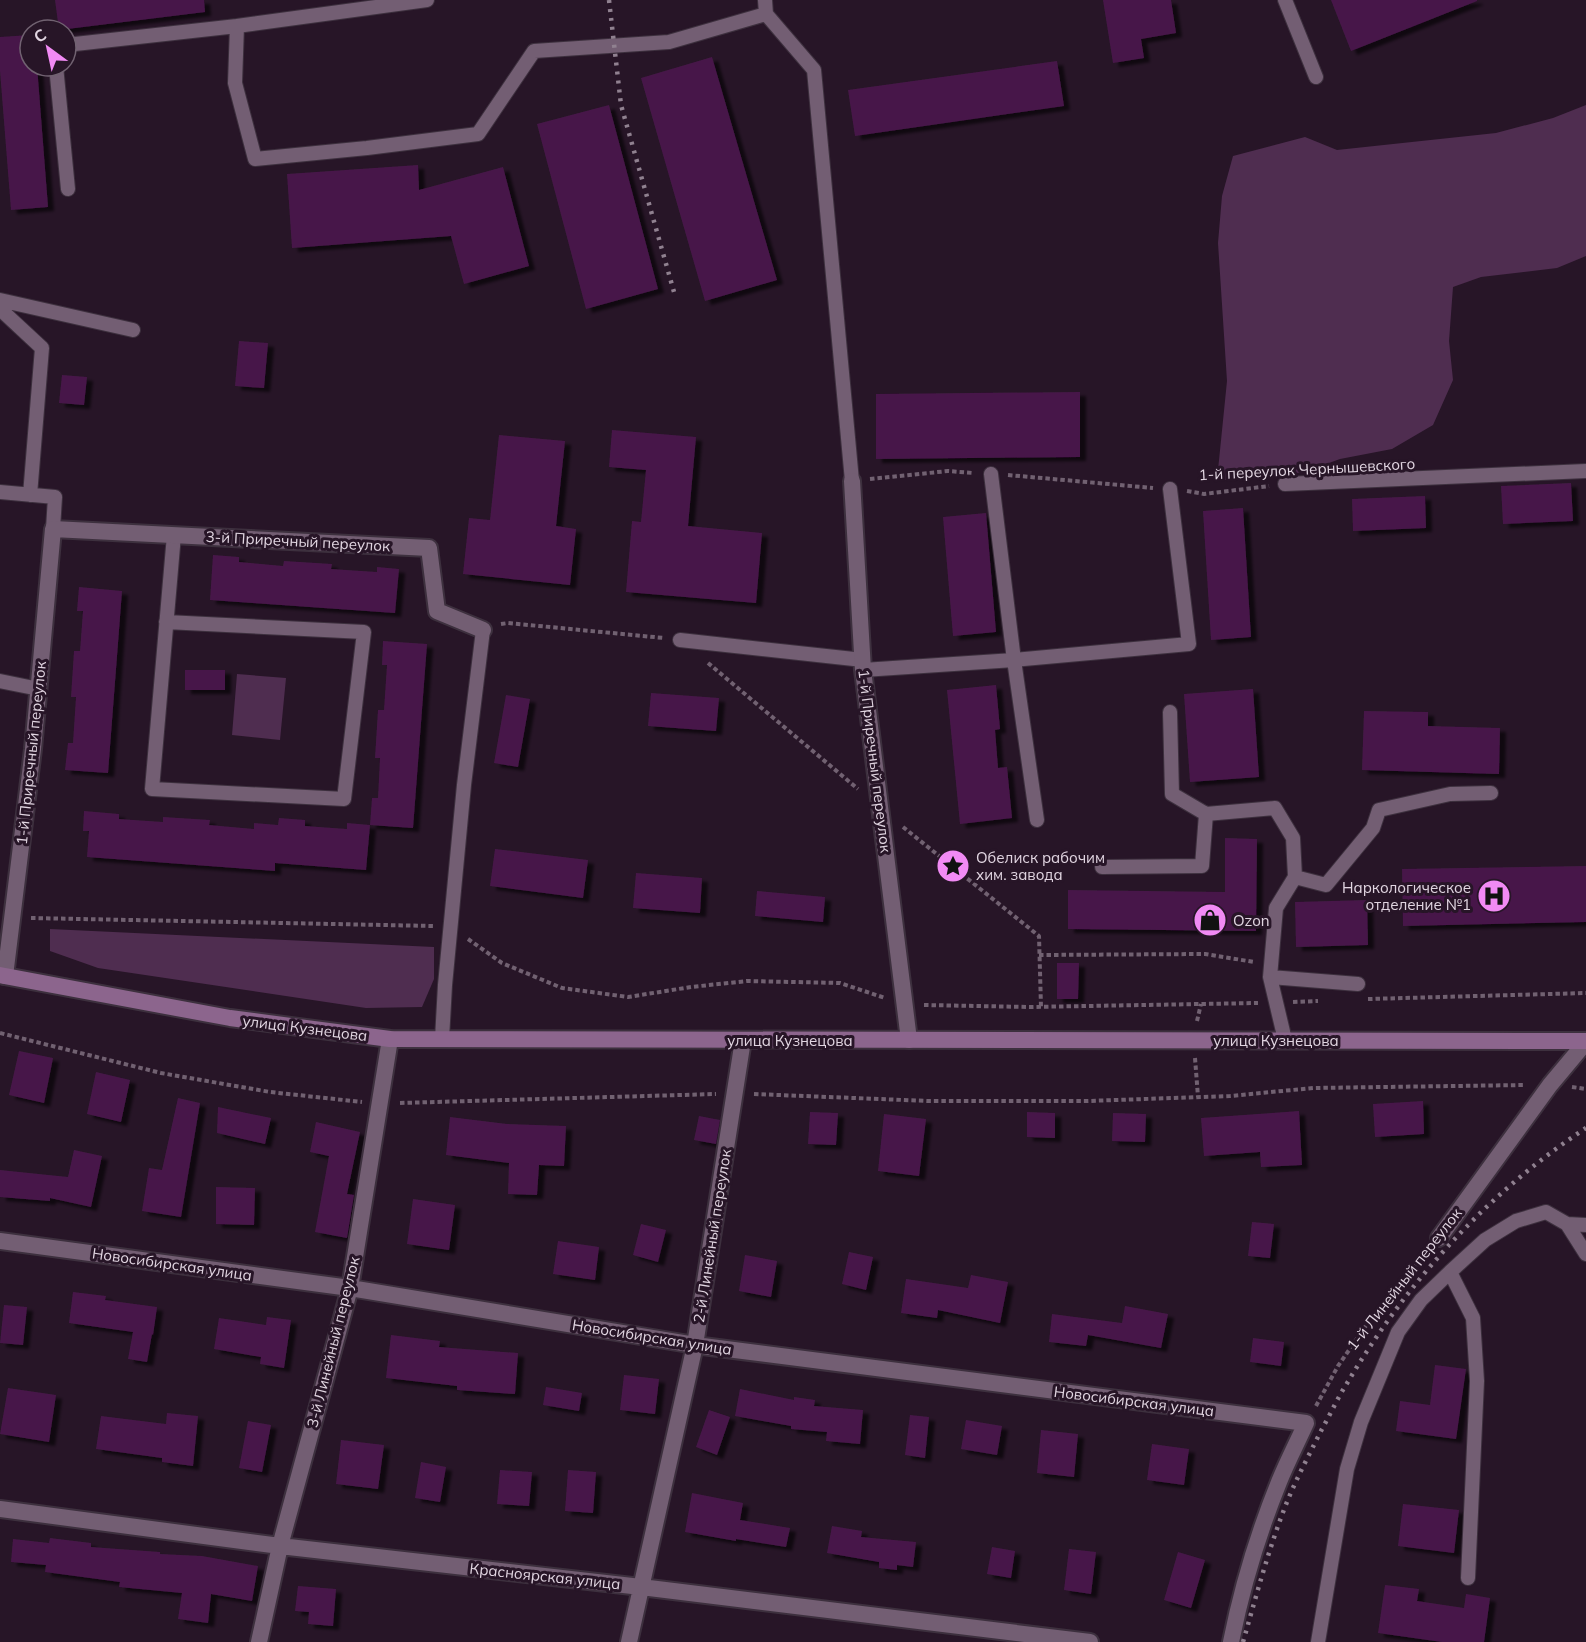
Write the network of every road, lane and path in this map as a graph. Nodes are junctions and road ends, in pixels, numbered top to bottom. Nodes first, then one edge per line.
1 (427, 0) edge
2 (765, 0) edge
3 (1285, 0) edge
4 (766, 14) junction
5 (237, 26) junction
6 (78, 44) edge
7 (1316, 77) dead end
8 (57, 78) edge
9 (68, 189) dead end
10 (0, 300) edge
11 (0, 309) edge
12 (133, 330) dead end
13 (1586, 471) edge
14 (991, 474) junction
15 (852, 481) junction
16 (1285, 484) joint
17 (1170, 489) junction
18 (0, 492) edge
19 (30, 495) junction
20 (53, 529) junction
21 (174, 535) junction
22 (166, 622) junction
23 (483, 630) junction
24 (680, 640) joint
25 (1014, 660) junction
26 (863, 665) junction
27 (0, 681) edge
28 (39, 689) junction
29 (1170, 712) dead end
30 (1491, 793) dead end
31 (1206, 814) junction
32 (1037, 820) dead end
33 (1102, 867) dead end
34 (1295, 877) junction
35 (13, 918) junction
36 (451, 927) junction
37 (1039, 955) dead end
38 (3, 975) edge
39 (1270, 977) junction
40 (1358, 984) dead end
41 (1586, 993) edge
42 (1358, 1000) dead end
43 (1323, 1001) dead end
44 (1277, 1003) junction
45 (906, 1005) junction
46 (0, 1032) edge
47 (390, 1039) junction
48 (442, 1039) junction
49 (743, 1040) junction
50 (909, 1040) junction
51 (1285, 1040) junction
52 (1586, 1041) edge
53 (1550, 1085) junction
54 (1586, 1089) edge
55 (734, 1094) junction
56 (380, 1104) junction
57 (1568, 1224) junction
58 (1586, 1225) edge
59 (1439, 1238) joint
60 (0, 1241) edge
61 (1586, 1254) edge
62 (1450, 1272) junction
63 (350, 1288) junction
64 (695, 1345) junction
65 (1306, 1423) junction
66 (0, 1509) edge
67 (280, 1546) junction
68 (1468, 1578) dead end
69 (641, 1587) junction
70 (259, 1642) edge
71 (628, 1642) edge
72 (1090, 1642) edge
73 (1231, 1642) edge
74 (1318, 1642) edge

1 - 5 lane
2 - 4 lane
3 - 7 lane
4 - 5 lane
4 - 15 lane
5 - 6 lane
8 - 9 lane
10 - 12 lane
11 - 19 lane
13 - 16 lane, 1-й переулок Чернышевского
14 - 15 path, 1-й переулок Чернышевского
14 - 17 path, 1-й переулок Чернышевского
14 - 25 lane
15 - 26 street, 1-й Приречный переулок
16 - 17 path, 1-й переулок Чернышевского
17 - 25 lane
18 - 19 lane
19 - 20 lane
20 - 21 street, 3-й Приречный переулок
20 - 28 street, 1-й Приречный переулок
21 - 22 lane
21 - 23 street, 3-й Приречный переулок
22 - 22 lane
23 - 24 path
23 - 36 lane
24 - 26 lane
25 - 26 lane
25 - 32 lane
26 - 45 street, 1-й Приречный переулок
27 - 28 lane
28 - 35 street, 1-й Приречный переулок
29 - 31 lane
30 - 34 lane
31 - 33 lane
31 - 34 lane
34 - 39 lane
35 - 36 path
35 - 38 street, 1-й Приречный переулок
36 - 45 path
36 - 48 lane
37 - 39 path
38 - 47 main road, улица Кузнецова
39 - 40 lane
39 - 44 lane
41 - 42 path
43 - 44 path
44 - 45 path
44 - 51 lane
45 - 50 street, 1-й Приречный переулок
46 - 56 path
47 - 48 main road, улица Кузнецова
47 - 56 street, 3-й Линейный переулок
48 - 49 main road, улица Кузнецова
49 - 50 main road, улица Кузнецова
49 - 55 street, 2-й Линейный переулок
50 - 51 main road, улица Кузнецова
51 - 52 main road, улица Кузнецова
52 - 53 street, 1-й Линейный переулок
53 - 54 path
53 - 55 path
53 - 59 street, 1-й Линейный переулок
55 - 56 path
55 - 64 street, 2-й Линейный переулок
56 - 63 street, 3-й Линейный переулок
57 - 58 lane
57 - 61 lane
57 - 62 lane
59 - 65 path, 1-й Линейный переулок
60 - 63 street, Новосибирская улица
62 - 68 lane
62 - 74 lane
63 - 64 street, Новосибирская улица
63 - 67 street, 3-й Линейный переулок
64 - 65 street, Новосибирская улица
64 - 69 street, 2-й Линейный переулок
65 - 73 street
66 - 67 street, Красноярская улица
67 - 69 street, Красноярская улица
67 - 70 street, 3-й Линейный переулок
69 - 71 street, 2-й Линейный переулок
69 - 72 street, Красноярская улица

